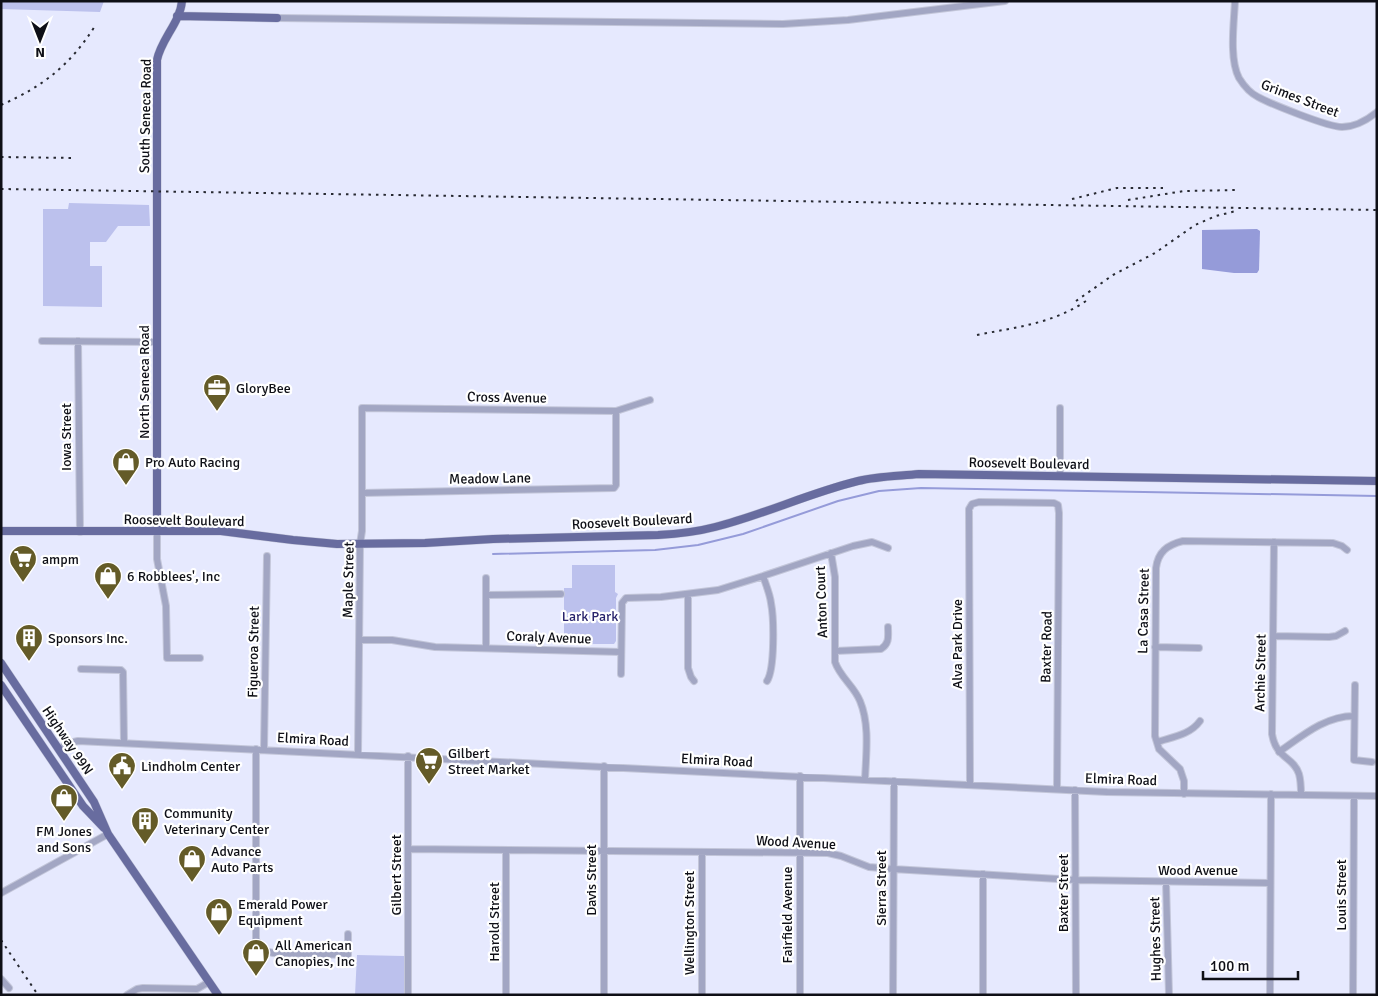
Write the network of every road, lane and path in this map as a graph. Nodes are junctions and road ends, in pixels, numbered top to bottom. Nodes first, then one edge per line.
1 (182, 1) edge
2 (1005, 1) edge
3 (1234, 1) edge
4 (974, 3) edge
5 (177, 16) junction
6 (277, 18) joint
7 (1377, 112) edge
8 (157, 191) joint
9 (42, 341) dead end
10 (78, 341) junction
11 (156, 342) junction
12 (650, 400) dead end
13 (362, 408) joint
14 (1060, 408) dead end
15 (616, 411) junction
16 (1060, 476) junction
17 (1377, 481) edge
18 (362, 493) junction
19 (972, 504) joint
20 (1, 531) edge
21 (157, 531) junction
22 (80, 532) junction
23 (1274, 542) junction
24 (360, 544) junction
25 (888, 548) dead end
26 (1346, 550) dead end
27 (831, 553) junction
28 (266, 556) dead end
29 (764, 576) junction
30 (486, 578) dead end
31 (561, 594) dead end
32 (688, 594) junction
33 (486, 595) junction
34 (888, 627) dead end
35 (1345, 631) dead end
36 (1274, 636) junction
37 (359, 640) junction
38 (486, 647) junction
39 (1155, 648) junction
40 (1199, 648) dead end
41 (835, 651) junction
42 (621, 652) junction
43 (200, 658) dead end
44 (1, 663) edge
45 (81, 669) dead end
46 (621, 674) dead end
47 (694, 681) dead end
48 (767, 681) dead end
49 (1, 685) edge
50 (1354, 685) dead end
51 (1354, 716) junction
52 (1200, 721) dead end
53 (1157, 742) junction
54 (124, 743) junction
55 (59, 749) junction
56 (260, 749) junction
57 (1279, 752) junction
58 (358, 754) junction
59 (408, 756) junction
60 (1372, 762) dead end
61 (604, 766) junction
62 (800, 776) junction
63 (865, 780) junction
64 (894, 781) junction
65 (970, 785) junction
66 (1057, 789) junction
67 (1075, 790) junction
68 (1184, 794) junction
69 (1271, 794) junction
70 (1301, 795) junction
71 (1354, 796) junction
72 (1377, 796) edge
73 (108, 834) junction
74 (408, 849) junction
75 (506, 850) junction
76 (604, 850) junction
77 (702, 852) junction
78 (800, 852) junction
79 (893, 869) junction
80 (983, 874) junction
81 (1076, 880) junction
82 (1166, 882) junction
83 (1270, 883) junction
84 (1, 893) edge
85 (348, 934) dead end
86 (1, 979) edge
87 (209, 982) junction
88 (9, 988) dead end
89 (127, 995) edge
90 (218, 995) edge
91 (408, 995) edge
92 (506, 995) edge
93 (604, 995) edge
94 (702, 995) edge
95 (800, 995) edge
96 (893, 995) edge
97 (983, 995) edge
98 (1076, 995) edge
99 (1169, 995) edge
100 (1270, 995) edge
101 (1354, 995) edge

1 - 5 main road, South Seneca Road
2 - 4 street
3 - 7 street, Grimes Street
4 - 6 street
5 - 6 main road
5 - 8 main road, South Seneca Road
8 - 11 main road, North Seneca Road
9 - 10 street
10 - 11 street
10 - 22 street, Iowa Street
11 - 21 main road, North Seneca Road
12 - 15 street, Cross Avenue
13 - 15 street, Cross Avenue
13 - 18 street, Maple Street
14 - 16 street
15 - 18 street, Meadow Lane
16 - 17 main road, Roosevelt Boulevard
16 - 24 main road, Roosevelt Boulevard
18 - 24 street, Maple Street
19 - 65 street, Alva Park Drive
19 - 66 street, Baxter Road
20 - 22 main road, Roosevelt Boulevard
21 - 22 main road, Roosevelt Boulevard
21 - 24 main road, Roosevelt Boulevard
21 - 43 street, North Seneca Road
23 - 26 street, La Casa Street
23 - 36 street, Archie Street
23 - 39 street, La Casa Street
24 - 37 street, Maple Street
25 - 27 street
27 - 29 street
27 - 41 street, Anton Court
28 - 56 street, Figueroa Street
29 - 32 street
29 - 48 street
30 - 33 street
31 - 33 street
32 - 42 street
32 - 47 street
33 - 38 street
34 - 41 street, Anton Court
35 - 36 street
36 - 57 street, Archie Street
37 - 38 street, Coraly Avenue
37 - 58 street, Maple Street
38 - 42 street, Coraly Avenue
39 - 40 street
39 - 53 street, La Casa Street
41 - 63 street, Anton Court
42 - 46 street
44 - 55 main road, Highway 99N
45 - 54 street
49 - 73 main road, Highway 99N
50 - 51 street
51 - 57 street
51 - 60 street
52 - 53 street
53 - 68 street
54 - 55 street, Elmira Road
54 - 56 street, Elmira Road
55 - 73 main road, Highway 99N
56 - 58 street, Elmira Road
56 - 85 street, Figueroa Street
57 - 70 street, Archie Street
58 - 59 street, Elmira Road
59 - 61 street, Elmira Road
59 - 74 street, Gilbert Street
61 - 62 street, Elmira Road
61 - 76 street, Davis Street
62 - 63 street, Elmira Road
62 - 78 street, Fairfield Avenue
63 - 64 street, Elmira Road
64 - 65 street, Elmira Road
64 - 79 street, Sierra Street
65 - 66 street, Elmira Road
66 - 67 street, Elmira Road
67 - 68 street, Elmira Road
67 - 81 street, Baxter Street
68 - 69 street, Elmira Road
69 - 70 street, Elmira Road
69 - 83 street
70 - 71 street, Elmira Road
71 - 72 street, Elmira Road
71 - 101 street, Louis Street
73 - 84 street
73 - 87 main road, Highway 99N
74 - 75 street, Wood Avenue
74 - 91 street, Gilbert Street
75 - 76 street, Wood Avenue
75 - 92 street, Harold Street
76 - 77 street, Wood Avenue
76 - 93 street, Davis Street
77 - 78 street, Wood Avenue
77 - 94 street, Wellington Street
78 - 79 street, Wood Avenue
78 - 95 street, Fairfield Avenue
79 - 80 street, Wood Avenue
79 - 96 street, Sierra Street
80 - 81 street, Wood Avenue
80 - 97 street
81 - 82 street, Wood Avenue
81 - 98 street, Baxter Street
82 - 83 street, Wood Avenue
82 - 99 street, Hughes Street
83 - 100 street
86 - 88 street
87 - 89 street
87 - 90 main road, Highway 99N

